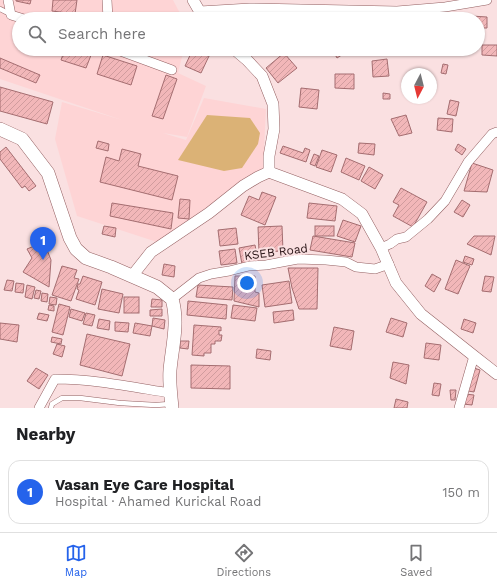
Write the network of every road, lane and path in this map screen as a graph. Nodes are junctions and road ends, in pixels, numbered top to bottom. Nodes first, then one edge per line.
1 (8, 0) edge
2 (107, 0) edge
3 (193, 0) edge
4 (488, 0) edge
5 (497, 2) edge
6 (0, 9) edge
7 (108, 12) edge
8 (200, 12) edge
9 (223, 12) edge
10 (11, 15) joint
11 (134, 56) edge
12 (242, 56) edge
13 (172, 70) dead end
14 (0, 129) edge
15 (497, 132) edge
16 (269, 172) junction
17 (381, 248) junction
18 (389, 264) junction
19 (132, 276) junction
20 (172, 299) junction
21 (474, 356) junction
22 (497, 374) edge
23 (171, 401) edge
24 (39, 408) edge
25 (51, 408) edge
26 (459, 408) edge

1 - 10 street
2 - 7 street
3 - 8 street
4 - 5 street
4 - 9 street
6 - 10 lane
11 - 13 street
12 - 16 street
14 - 19 main road
15 - 17 street
16 - 17 street
16 - 19 street
17 - 18 street
18 - 20 street, KSEB Road
18 - 21 street
19 - 20 main road
20 - 23 main road
21 - 22 street
21 - 26 street
23 - 24 street
23 - 25 lane

